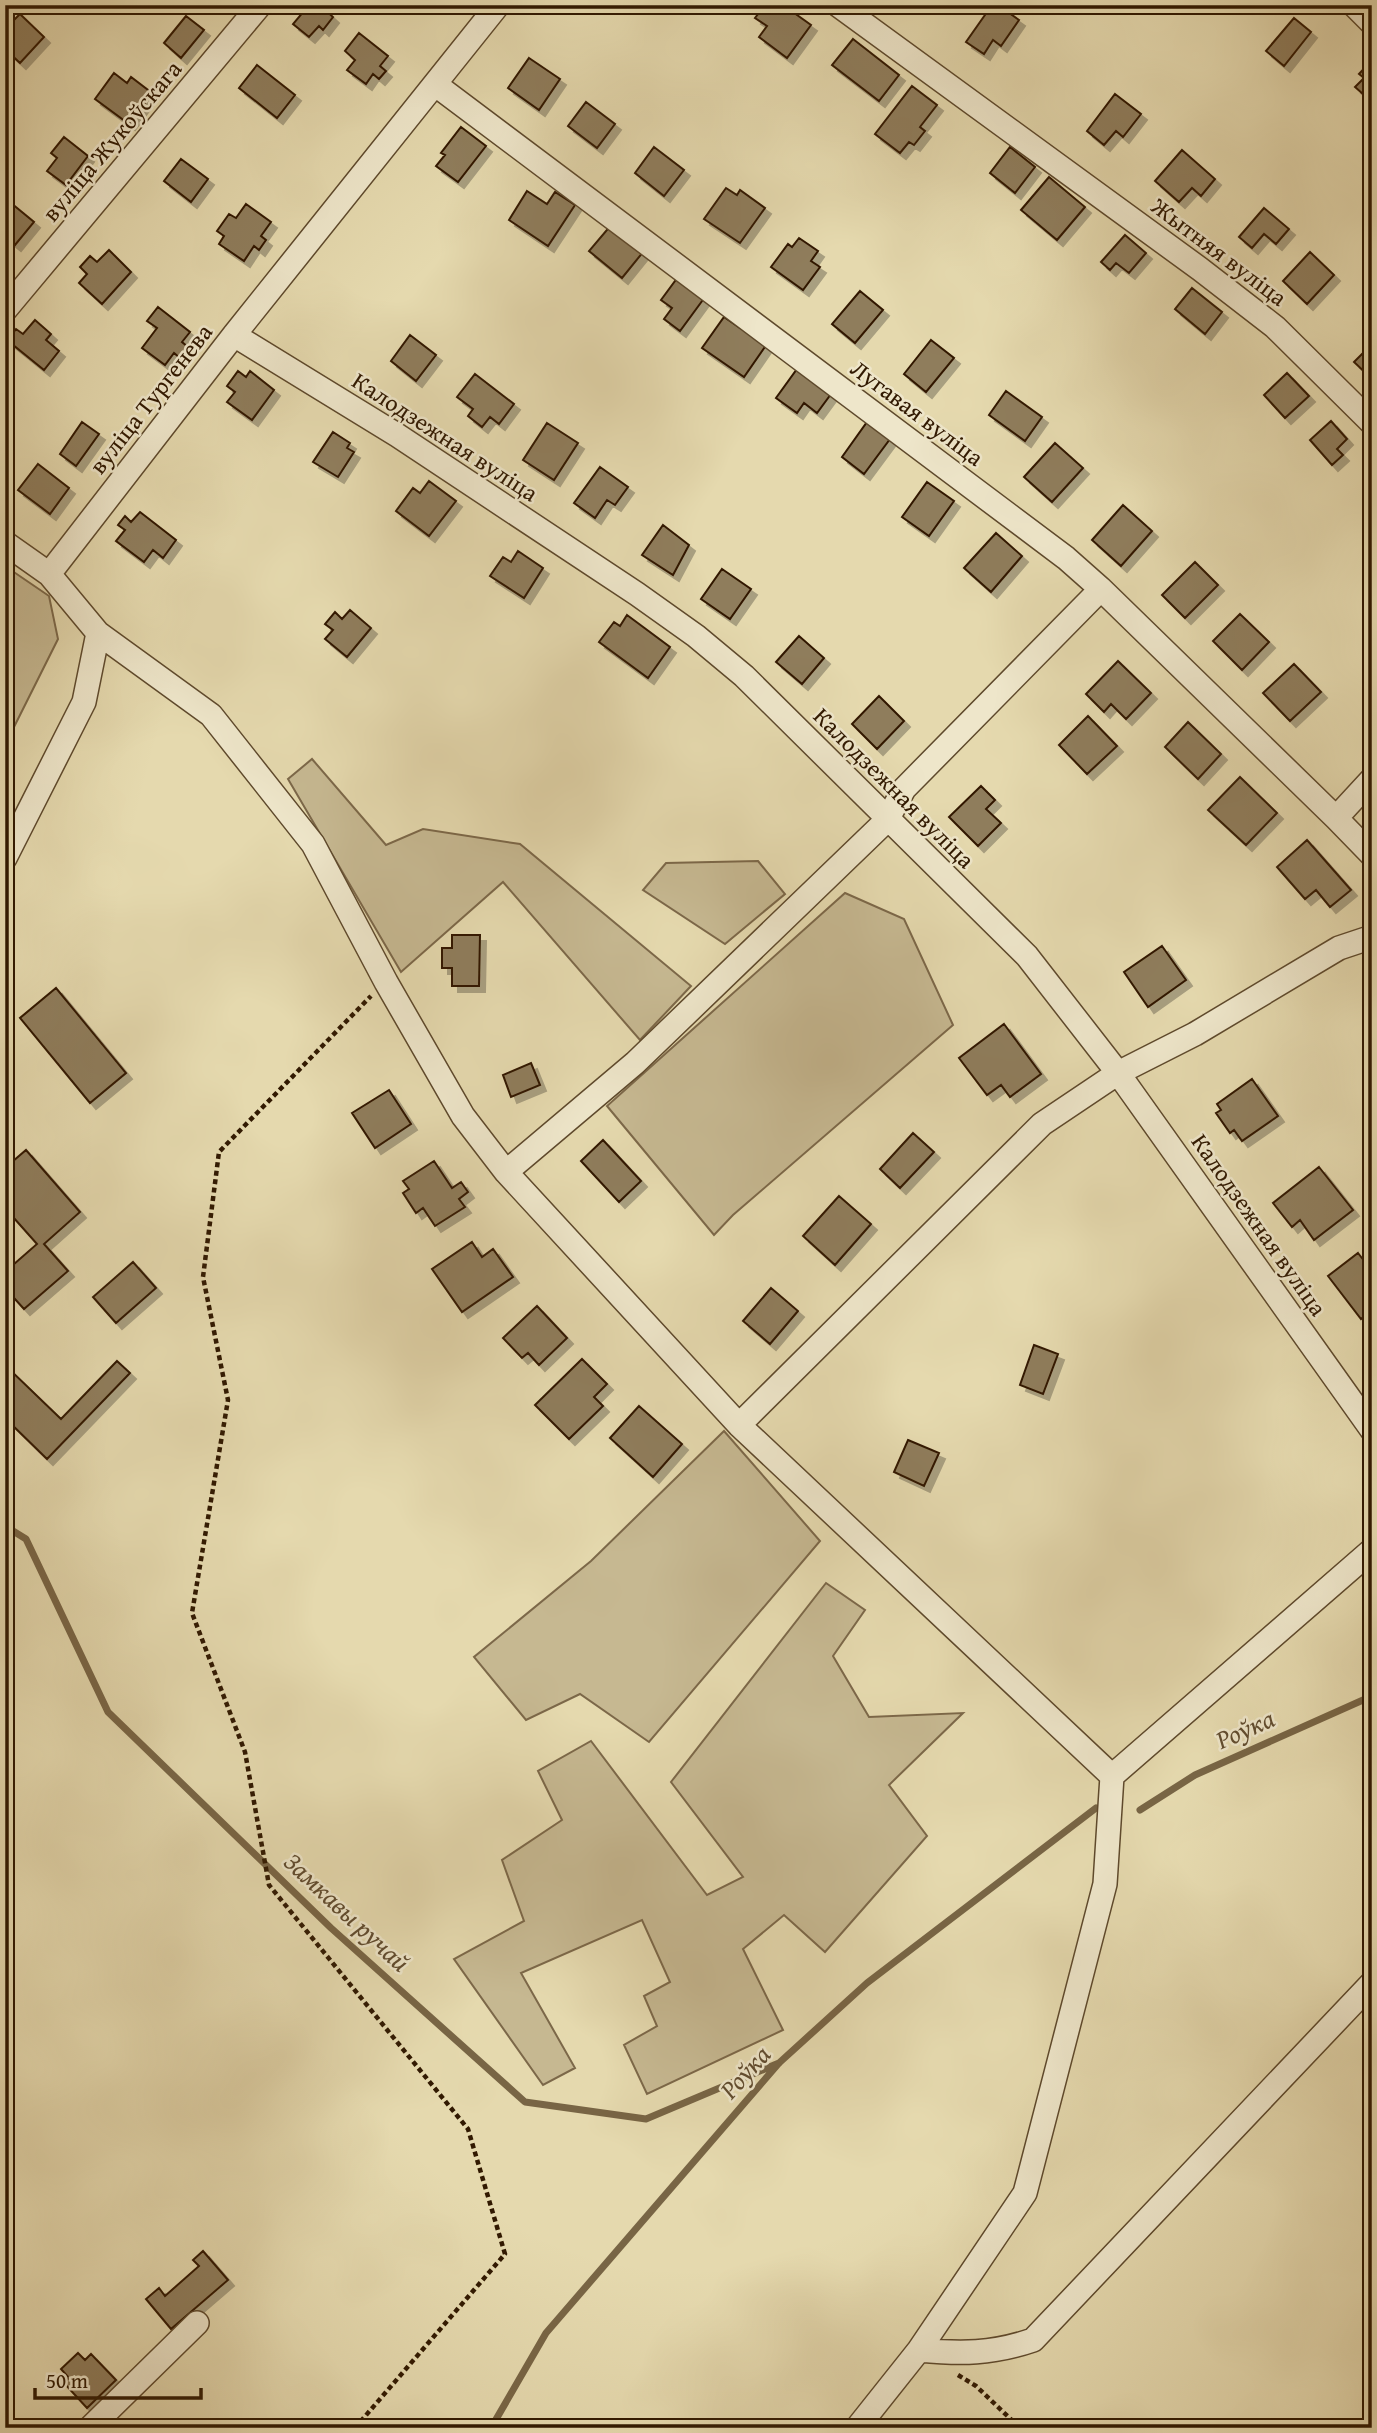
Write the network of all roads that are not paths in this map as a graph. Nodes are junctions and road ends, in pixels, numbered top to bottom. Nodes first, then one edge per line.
1 (260, 5) edge
2 (498, 5) edge
3 (838, 5) edge
4 (1354, 5) edge
5 (1372, 23) edge
6 (436, 85) junction
7 (5, 310) edge
8 (234, 335) junction
9 (1372, 424) edge
10 (5, 544) edge
11 (48, 574) junction
12 (1101, 589) junction
13 (98, 633) junction
14 (1372, 779) edge
15 (1336, 818) junction
16 (887, 820) junction
17 (1372, 855) edge
18 (5, 858) edge
19 (1372, 937) edge
20 (1118, 1073) junction
21 (506, 1172) junction
22 (739, 1425) junction
23 (1372, 1430) edge
24 (1372, 1550) edge
25 (1112, 1776) junction
26 (1372, 1983) edge
27 (197, 2323) dead end
28 (919, 2350) junction
29 (90, 2428) edge
30 (857, 2428) edge

1 - 7 street, вуліца Жукоўскага
2 - 6 street, вуліца Тургенева
3 - 9 street, Жытняя вуліца
4 - 5 street
6 - 8 street, вуліца Тургенева
6 - 12 street, Лугавая вуліца
8 - 11 street, вуліца Тургенева
8 - 16 street, Калодзежная вуліца
10 - 11 street
11 - 13 street
12 - 15 street, Лугавая вуліца
12 - 16 street
13 - 18 street
13 - 21 street
14 - 15 street
15 - 17 street
16 - 20 street, Калодзежная вуліца
16 - 21 street
19 - 20 street
20 - 22 street
20 - 23 street, Калодзежная вуліца
21 - 22 street
22 - 25 street
24 - 25 street
25 - 28 street
26 - 28 street
27 - 29 street
28 - 30 street

